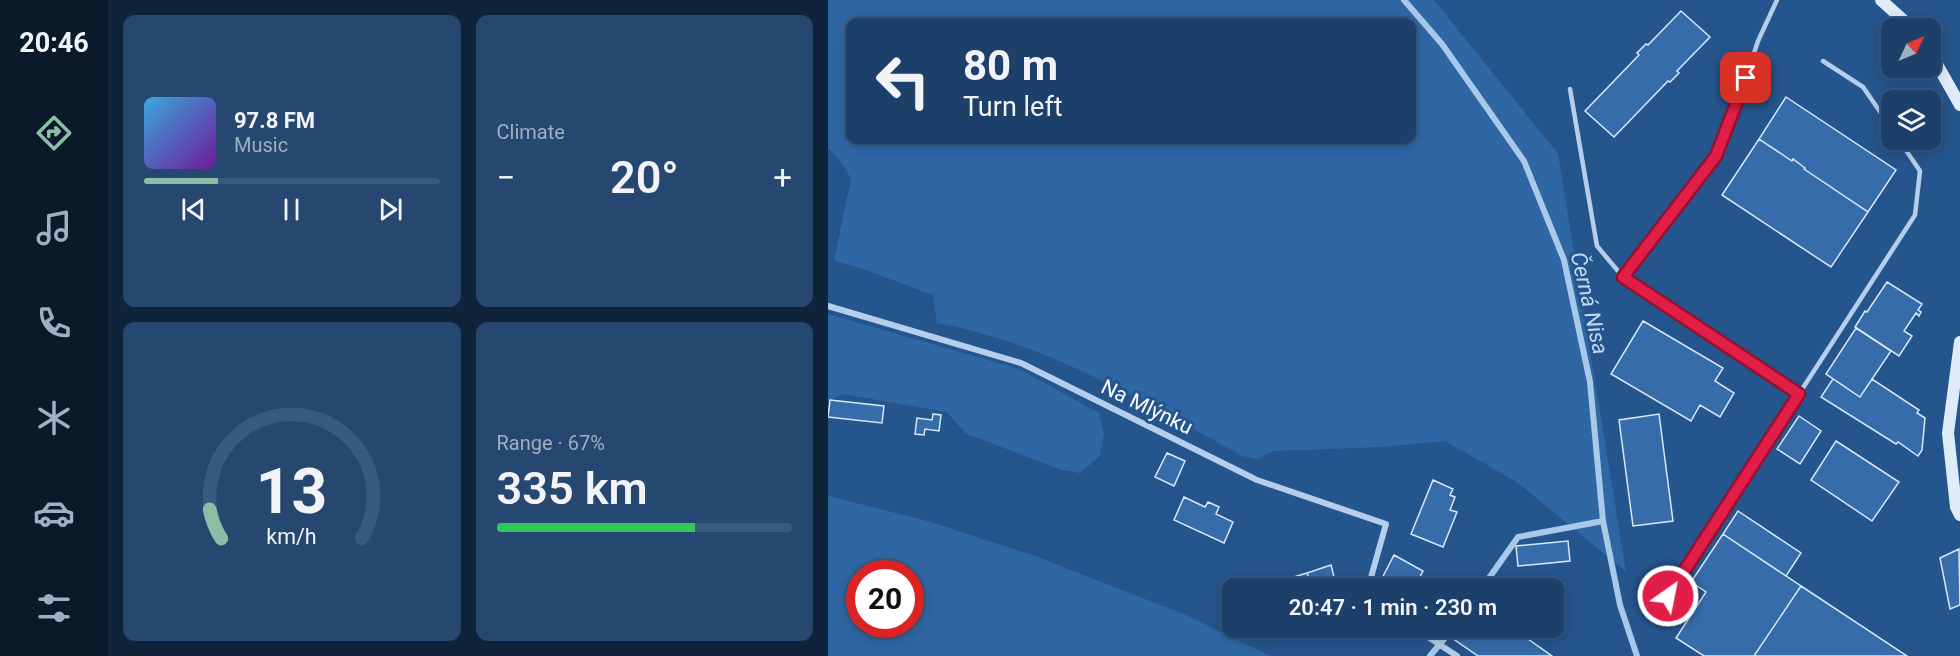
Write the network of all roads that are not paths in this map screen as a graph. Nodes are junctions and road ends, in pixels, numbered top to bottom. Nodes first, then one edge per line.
1 (1777, 0) edge
2 (1881, 0) edge
3 (1901, 18) edge
4 (1823, 61) dead end
5 (1941, 71) edge
6 (1569, 89) dead end
7 (1960, 105) edge
8 (1881, 113) edge
9 (1906, 150) edge
10 (1623, 277) junction
11 (828, 306) edge
12 (1960, 342) edge
13 (1799, 394) junction
14 (1960, 515) edge
15 (1371, 578) edge
16 (1668, 596) dead end
17 (1430, 638) edge
18 (1457, 656) edge

1 - 10 lane
2 - 3 street
4 - 8 lane
5 - 7 street
6 - 10 lane
9 - 13 lane
10 - 13 lane
11 - 15 street, Na Mlýnku
12 - 14 street
13 - 16 lane
17 - 18 street

